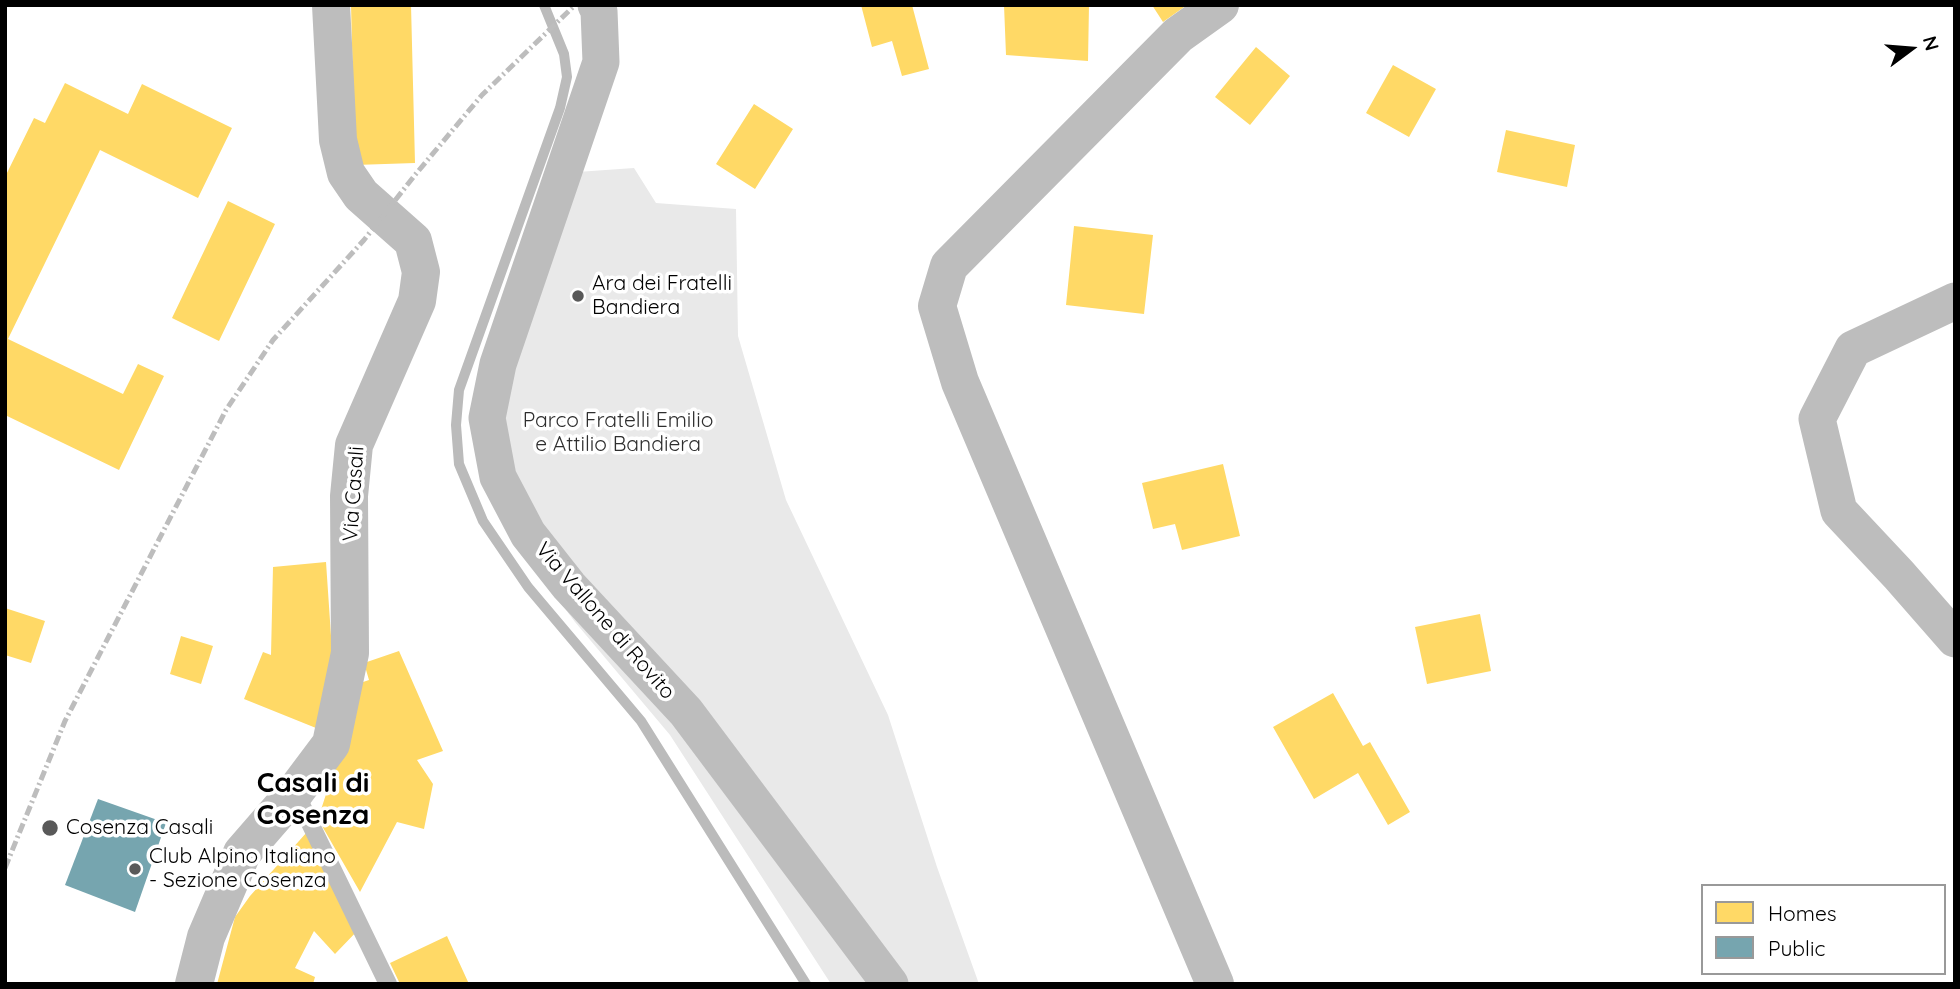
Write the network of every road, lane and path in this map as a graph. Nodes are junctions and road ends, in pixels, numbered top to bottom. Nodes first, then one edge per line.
1 (331, 5) edge
2 (596, 5) edge
3 (1220, 5) edge
4 (1955, 301) edge
5 (1955, 639) edge
6 (295, 792) junction
7 (194, 984) edge
8 (388, 984) edge
9 (890, 984) edge
10 (1215, 984) edge

1 - 6 street, Via Casali
2 - 9 street, Via Vallone di Rovito
3 - 10 street
4 - 5 street
6 - 7 street, Via Casali
6 - 8 lane

